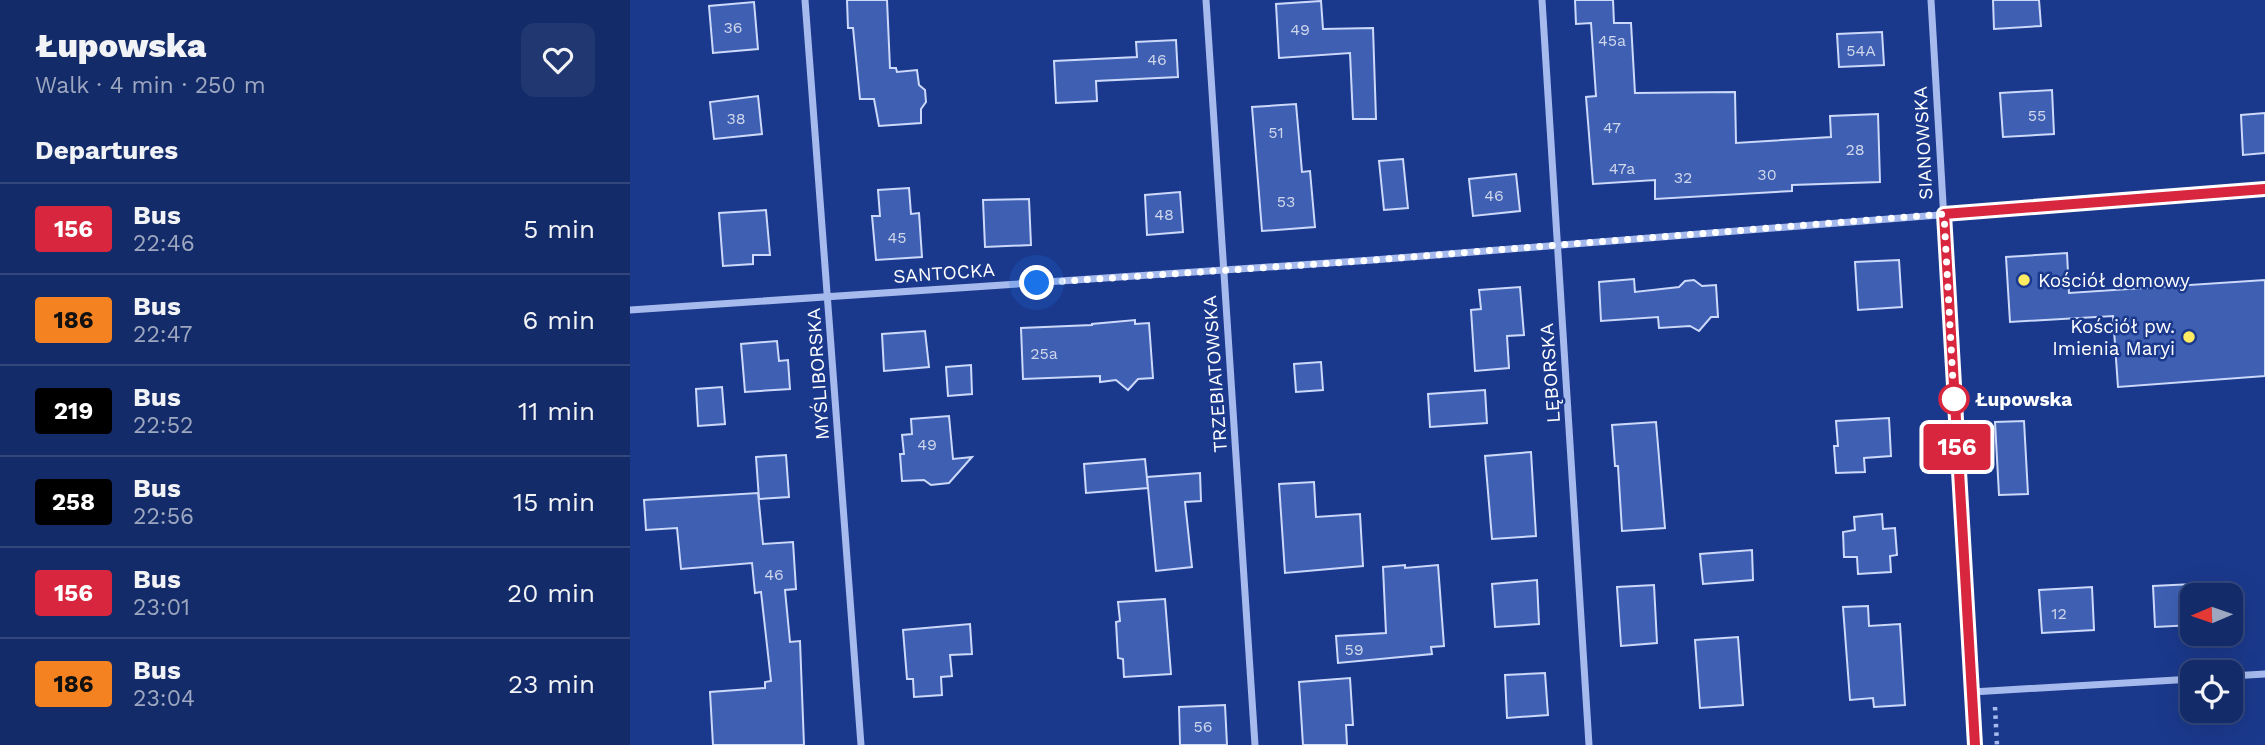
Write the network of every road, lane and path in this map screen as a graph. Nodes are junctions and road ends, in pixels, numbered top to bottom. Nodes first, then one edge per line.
1 (805, 0) edge
2 (1206, 0) edge
3 (1542, 0) edge
4 (1931, 0) edge
5 (2265, 189) edge
6 (1944, 214) junction
7 (1557, 245) junction
8 (1224, 271) junction
9 (828, 297) junction
10 (630, 310) edge
11 (2265, 674) edge
12 (2243, 675) edge
13 (2180, 680) edge
14 (1972, 692) junction
15 (861, 745) edge
16 (1255, 745) edge
17 (1589, 745) edge
18 (1975, 745) edge

1 - 9 street, MYŚLIBORSKA
2 - 8 street, TRZEBIATOWSKA
3 - 7 street, LĘBORSKA
4 - 6 street, SIANOWSKA
5 - 6 street, SANTOCKA
6 - 7 street, SANTOCKA
6 - 14 street, SIANOWSKA
7 - 8 street, SANTOCKA
7 - 17 street, LĘBORSKA
8 - 9 street, SANTOCKA
8 - 16 street, TRZEBIATOWSKA
9 - 10 street, SANTOCKA
9 - 15 street, MYŚLIBORSKA
11 - 12 street
13 - 14 street
14 - 18 street, SIANOWSKA

